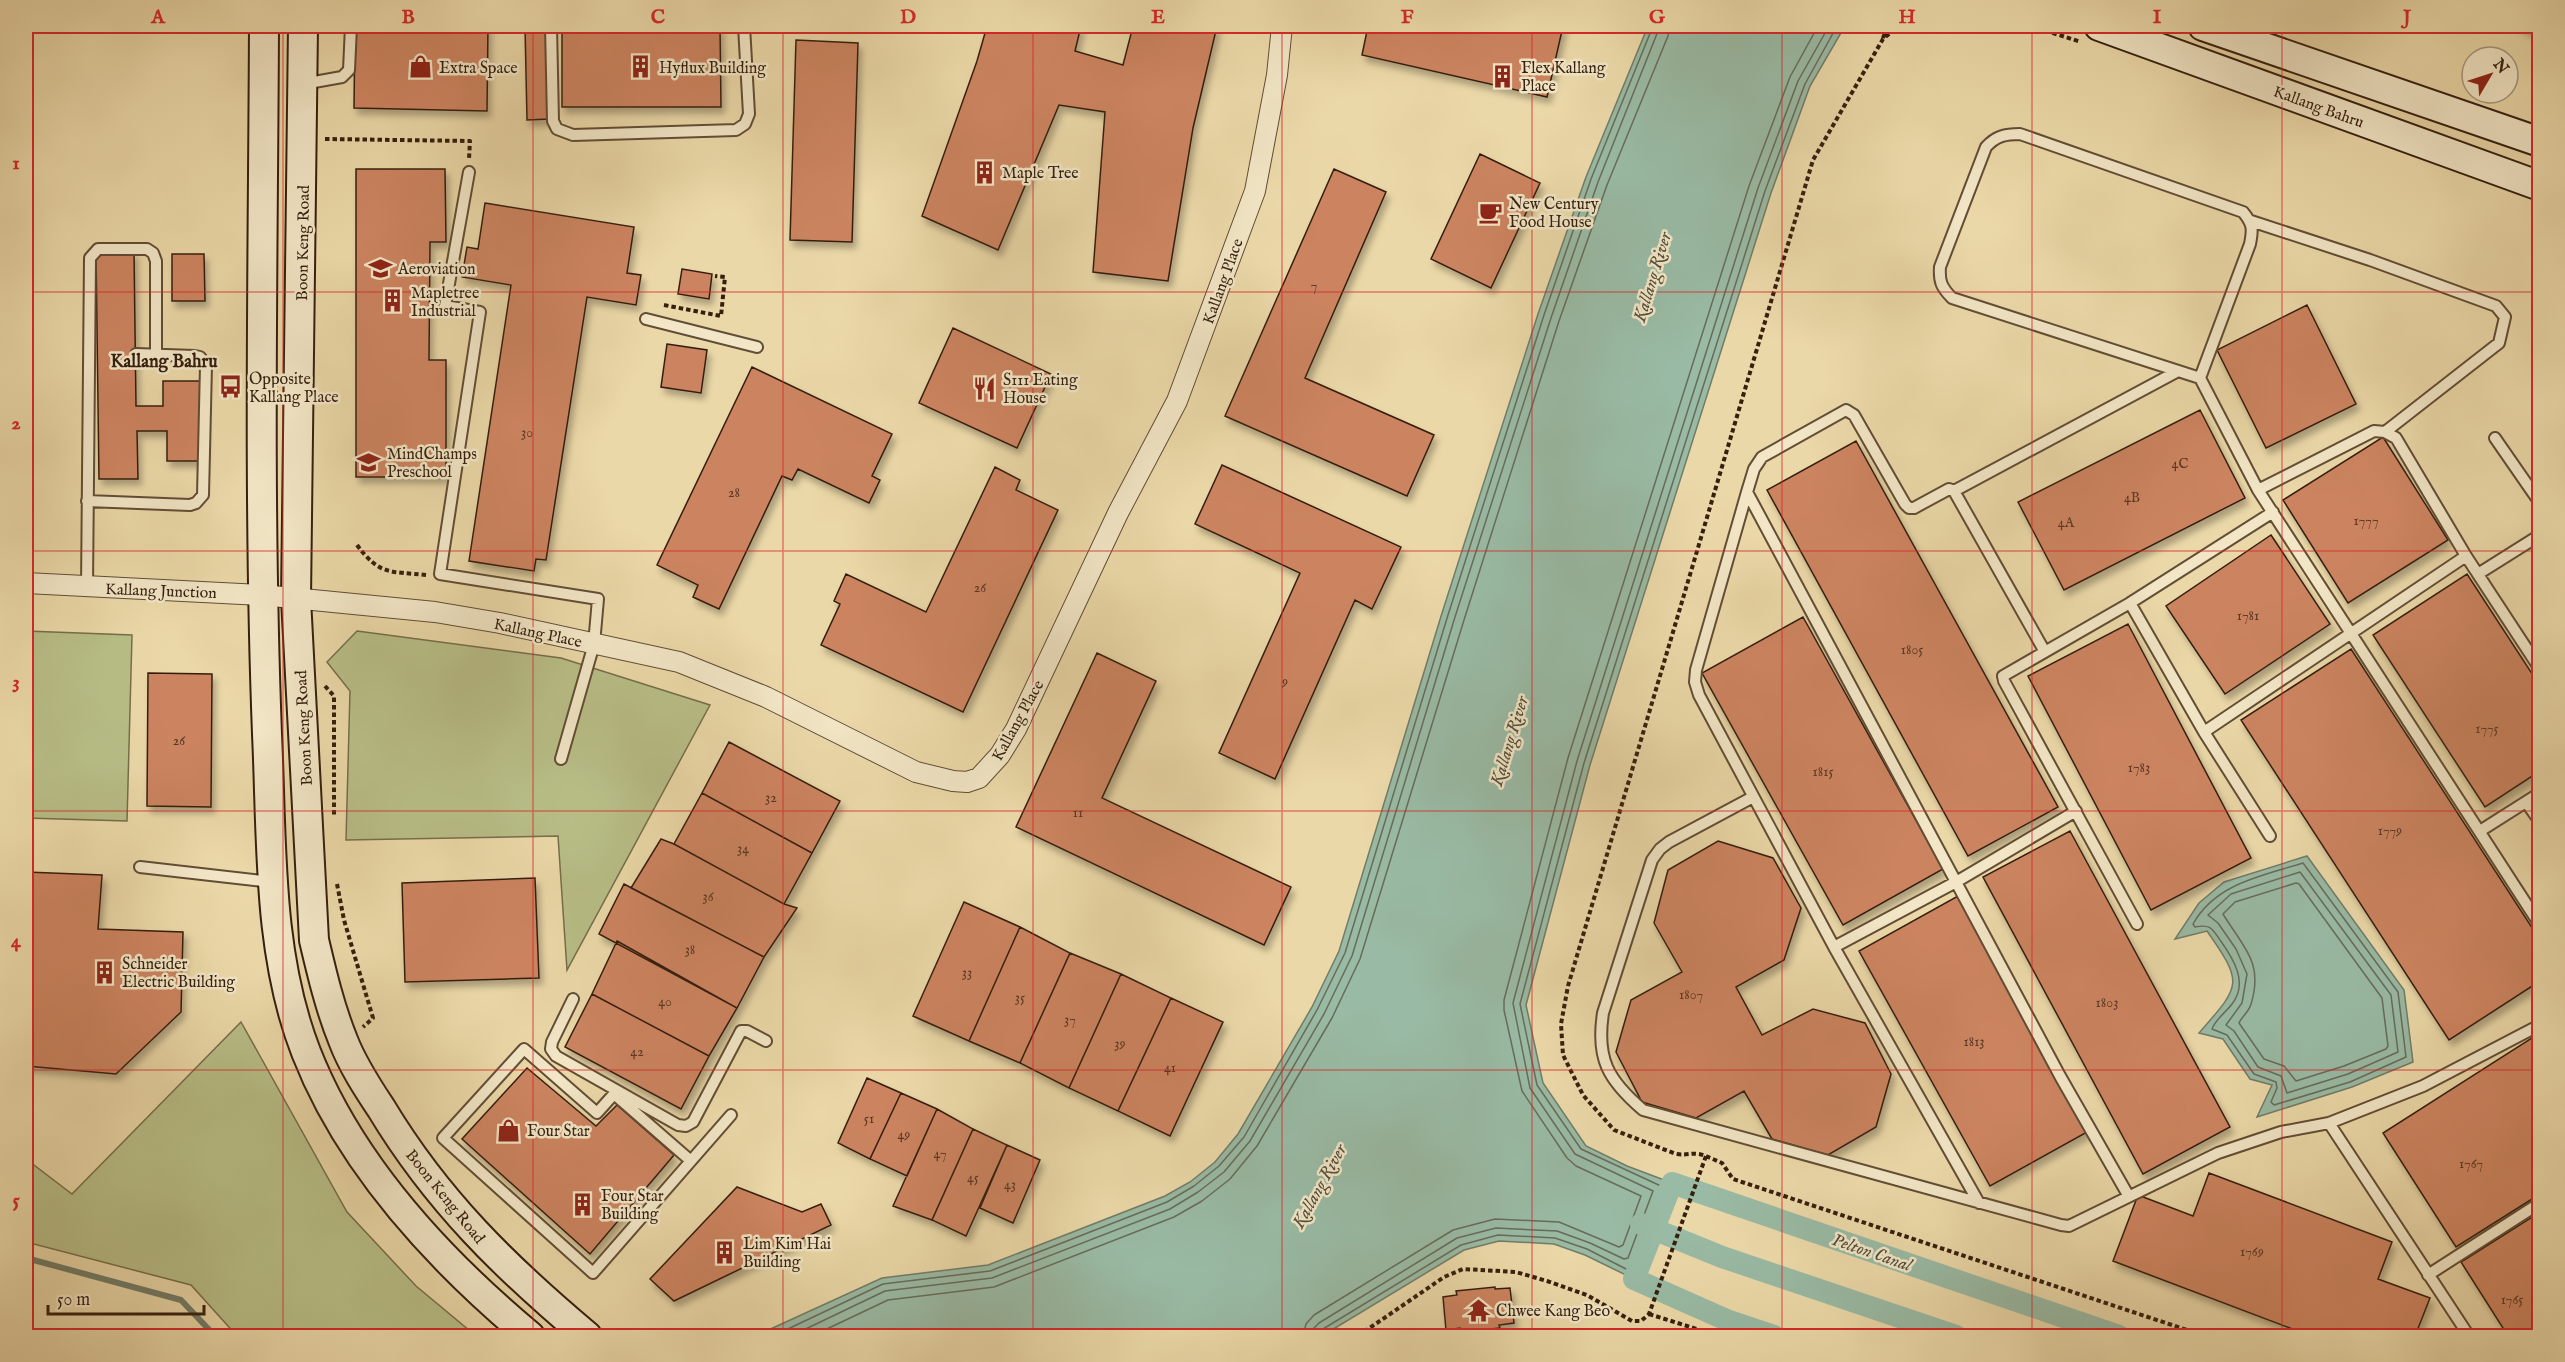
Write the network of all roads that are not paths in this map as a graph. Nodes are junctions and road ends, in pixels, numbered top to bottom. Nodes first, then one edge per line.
1 (264, 26) edge
2 (303, 26) edge
3 (351, 26) edge
4 (551, 26) edge
5 (744, 26) edge
6 (1282, 26) edge
7 (2099, 26) edge
8 (2203, 26) edge
9 (302, 84) junction
10 (2540, 142) edge
11 (469, 172) road end
12 (2540, 186) edge
13 (2251, 221) junction
14 (646, 319) dead end
15 (756, 348) dead end
16 (136, 354) dead end
17 (156, 355) junction
18 (2178, 371) junction
19 (2200, 378) junction
20 (2385, 432) junction
21 (2495, 438) dead end
22 (2258, 490) junction
23 (1954, 491) junction
24 (1747, 492) junction
25 (87, 501) junction
26 (2540, 503) edge
27 (2273, 512) junction
28 (2540, 534) edge
29 (2466, 556) junction
30 (2478, 574) junction
31 (26, 583) edge
32 (87, 587) junction
33 (262, 595) junction
34 (296, 598) junction
35 (2130, 603) junction
36 (2351, 631) junction
37 (594, 644) junction
38 (2044, 652) junction
39 (2540, 669) edge
40 (2204, 732) junction
41 (561, 759) dead end
42 (2540, 793) edge
43 (1753, 796) junction
44 (2526, 802) junction
45 (2076, 811) junction
46 (2540, 822) edge
47 (2480, 831) junction
48 (2270, 836) dead end
49 (140, 867) dead end
50 (274, 882) junction
51 (1956, 882) junction
52 (2137, 924) dead end
53 (2540, 925) edge
54 (1834, 947) junction
55 (573, 999) dead end
56 (2540, 1024) edge
57 (766, 1041) dead end
58 (731, 1115) dead end
59 (2329, 1123) junction
60 (691, 1161) junction
61 (2128, 1195) junction
62 (1979, 1203) junction
63 (2540, 1203) edge
64 (2428, 1275) junction
65 (530, 1336) edge
66 (587, 1336) edge
67 (2469, 1336) edge

1 - 33 main road
2 - 9 main road, Boon Keng Road
3 - 9 lane
4 - 5 lane
6 - 37 street, Kallang Place
7 - 12 main road, Kallang Bahru
8 - 10 main road
9 - 34 main road, Boon Keng Road
11 - 37 lane
13 - 18 lane
13 - 19 lane
13 - 20 lane
14 - 15 lane
16 - 17 lane
17 - 25 lane
17 - 25 lane
18 - 19 lane
18 - 23 lane
19 - 22 lane
20 - 22 lane
20 - 29 lane
21 - 26 lane
22 - 27 lane
23 - 24 lane
23 - 38 lane
24 - 43 lane
24 - 51 lane
25 - 32 lane
27 - 35 lane
27 - 36 lane
28 - 30 lane
29 - 30 lane
29 - 36 lane
30 - 39 lane
31 - 32 street, Kallang Junction
32 - 33 street, Kallang Junction
33 - 34 street, Kallang Junction
33 - 50 main road
34 - 37 street, Kallang Place
34 - 66 main road, Boon Keng Road
35 - 38 lane
35 - 40 lane
36 - 40 lane
36 - 47 lane
37 - 41 lane
38 - 45 lane
40 - 48 lane
42 - 44 lane
43 - 54 lane
43 - 62 lane
44 - 46 lane
44 - 47 lane
45 - 51 lane
45 - 52 lane
47 - 53 lane
49 - 50 lane
50 - 65 main road
51 - 54 lane
51 - 61 lane
54 - 62 lane
55 - 57 lane
56 - 59 lane
58 - 60 lane
59 - 61 lane
59 - 64 lane
60 - 60 lane
61 - 62 lane
63 - 64 lane
64 - 67 lane

